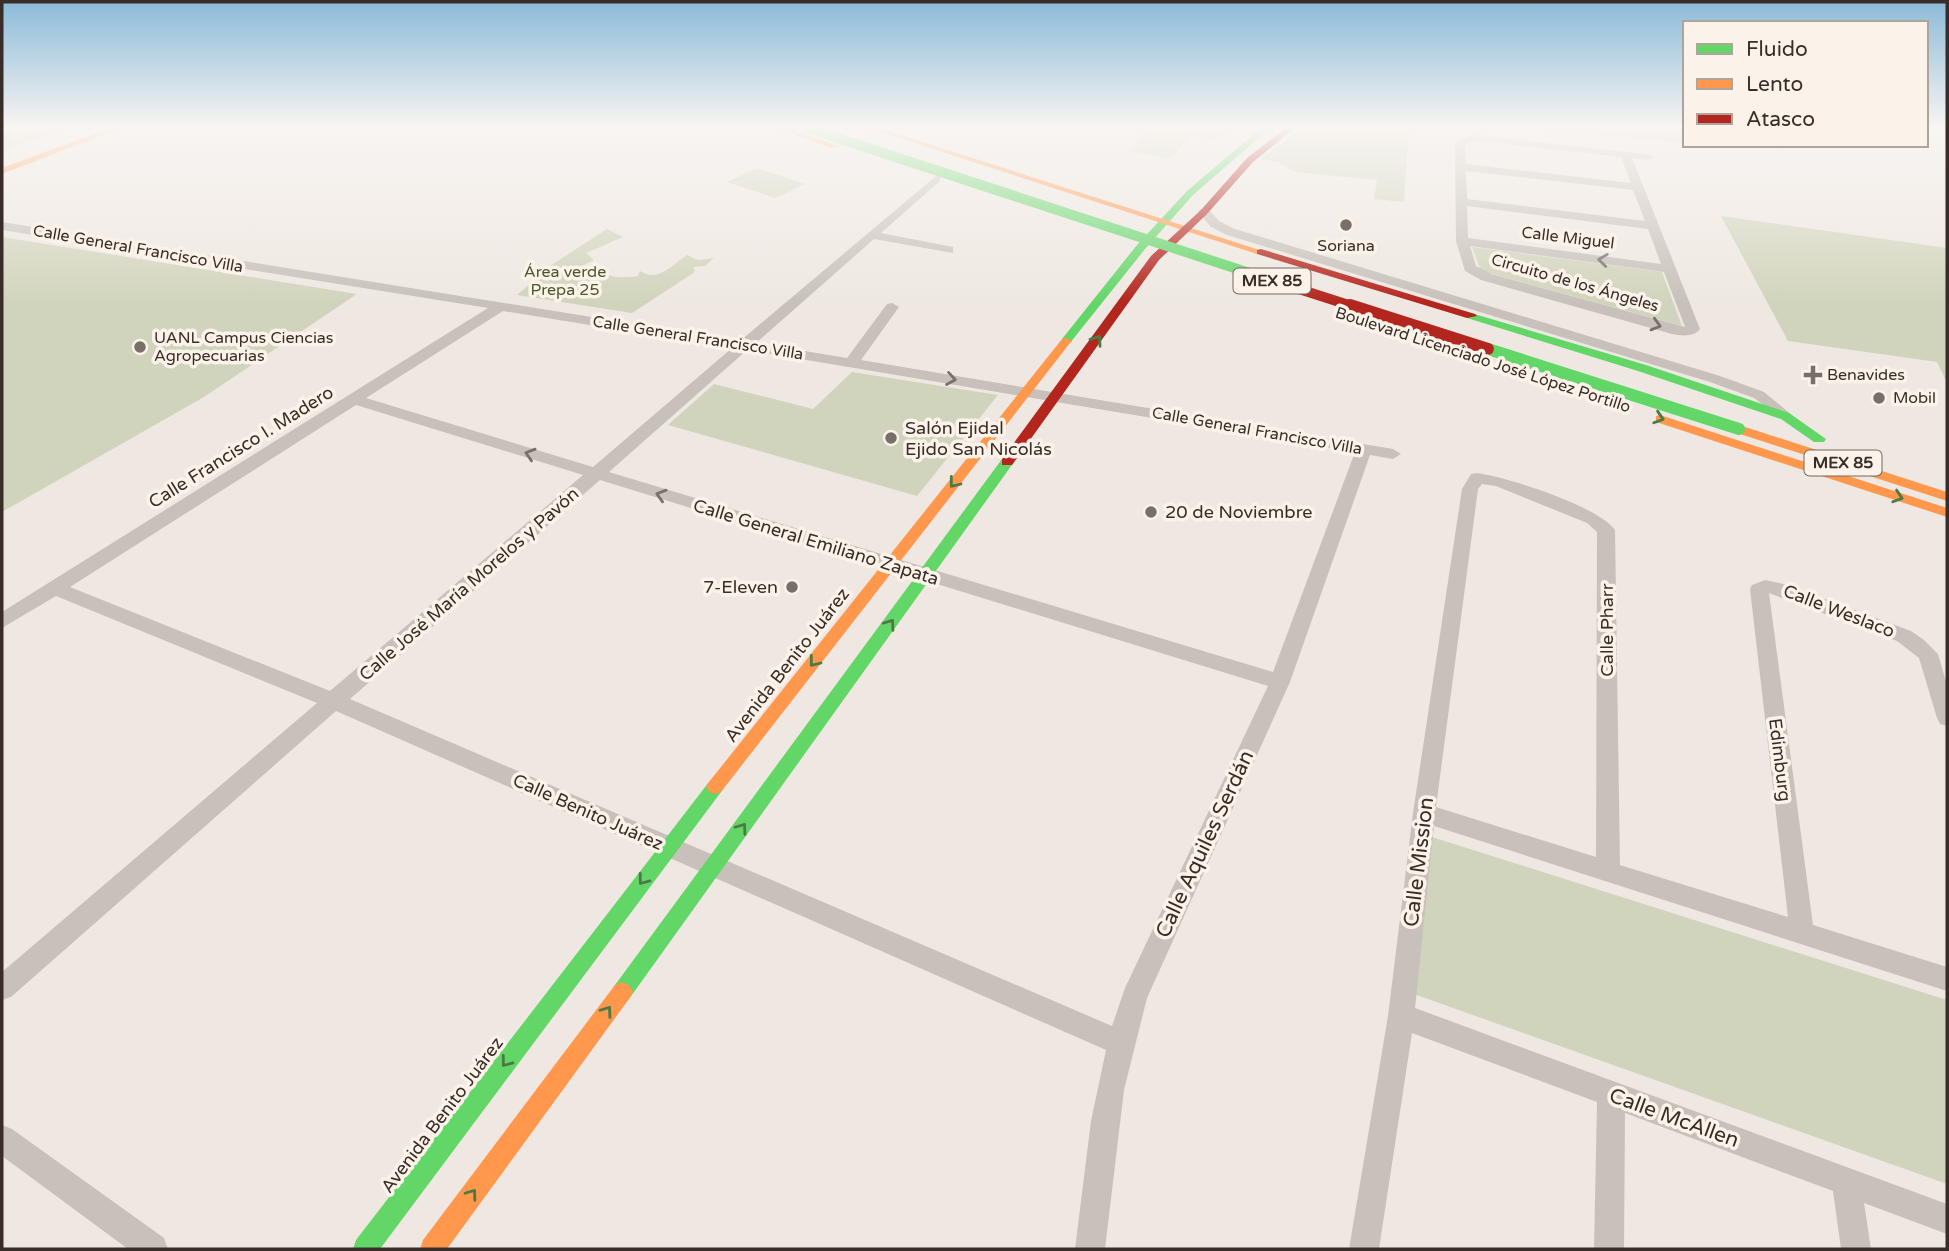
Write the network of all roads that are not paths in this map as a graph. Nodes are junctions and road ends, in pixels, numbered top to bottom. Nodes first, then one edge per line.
1 (928, 186) edge
2 (955, 186) edge
3 (985, 186) edge
4 (1020, 186) edge
5 (1053, 186) edge
6 (1198, 186) edge
7 (1214, 186) edge
8 (1225, 186) edge
9 (1462, 186) edge
10 (1633, 186) edge
11 (1638, 187) joint
12 (1222, 190) junction
13 (1462, 202) junction
14 (1181, 206) junction
15 (1133, 212) junction
16 (1203, 212) junction
17 (1165, 223) junction
18 (2, 226) edge
19 (1653, 226) junction
20 (1186, 229) junction
21 (871, 235) junction
22 (1104, 235) junction
23 (1462, 241) junction
24 (1141, 247) junction
25 (949, 250) dead end
26 (1159, 253) junction
27 (1271, 254) junction
28 (1327, 261) junction
29 (1670, 269) junction
30 (1354, 279) junction
31 (1242, 281) junction
32 (1416, 298) junction
33 (1461, 300) junction
34 (500, 306) junction
35 (1592, 306) junction
36 (892, 307) dead end
37 (1625, 316) junction
38 (1575, 324) junction
39 (1599, 343) junction
40 (744, 346) junction
41 (851, 363) junction
42 (1026, 391) junction
43 (1057, 396) junction
44 (353, 399) junction
45 (1785, 416) junction
46 (1741, 422) junction
47 (1819, 439) junction
48 (1364, 449) junction
49 (1393, 454) dead end
50 (595, 475) junction
51 (1477, 478) joint
52 (1947, 481) edge
53 (1947, 497) edge
54 (1947, 513) edge
55 (891, 565) junction
56 (926, 576) junction
57 (54, 587) junction
58 (1761, 587) joint
59 (2, 621) edge
60 (1280, 682) junction
61 (333, 701) junction
62 (1947, 718) edge
63 (1424, 813) junction
64 (668, 847) junction
65 (714, 868) junction
66 (1608, 872) junction
67 (1802, 934) junction
68 (1947, 979) edge
69 (2, 988) edge
70 (1401, 1016) junction
71 (1119, 1042) junction
72 (1611, 1095) junction
73 (2, 1139) edge
74 (1846, 1181) junction
75 (1947, 1219) edge
76 (153, 1249) edge
77 (365, 1249) edge
78 (432, 1249) edge
79 (1090, 1249) edge
80 (1364, 1249) edge
81 (1609, 1249) edge
82 (1856, 1249) edge

1 - 21 street, Calle José María Morelos y Pavón
2 - 22 main road, Boulevard Licenciado José López Portillo
3 - 46 main road, Boulevard Licenciado José López Portillo / MEX 85, bridge
4 - 46 main road, Boulevard Licenciado José López Portillo / MEX 85
5 - 15 main road, Boulevard Licenciado José López Portillo
6 - 14 main road, Avenida Benito Juárez
7 - 12 main road
8 - 12 main road, Avenida Benito Juárez
9 - 13 street, Circuito de los Ángeles
10 - 11 street
11 - 19 street, Circuito de los Ángeles
12 - 16 main road, Avenida Benito Juárez
13 - 19 street
13 - 23 street, Circuito de los Ángeles
14 - 15 main road
14 - 17 main road, Avenida Benito Juárez
15 - 17 main road, Boulevard Licenciado José López Portillo
15 - 22 main road
16 - 20 main road, Avenida Benito Juárez
16 - 28 street
17 - 20 main road, Boulevard Licenciado José López Portillo
17 - 24 main road, Avenida Benito Juárez
18 - 34 street, Calle General Francisco Villa
19 - 29 street, Circuito de los Ángeles
20 - 26 main road, Avenida Benito Juárez
20 - 27 main road, Boulevard Licenciado José López Portillo
21 - 25 street
21 - 40 street, Calle José María Morelos y Pavón
22 - 24 main road, Boulevard Licenciado José López Portillo
29 -> 23 street, Calle Miguel
23 - 35 street, Circuito de los Ángeles
24 - 26 main road, Boulevard Licenciado José López Portillo
24 - 42 main road, Avenida Benito Juárez
26 - 31 main road, Boulevard Licenciado José López Portillo
43 -> 26 main road, Avenida Benito Juárez
27 - 30 main road, Boulevard Licenciado José López Portillo
27 - 31 main road
28 - 30 main road
28 - 33 street
37 -> 29 street, Circuito de los Ángeles
30 - 32 main road, Boulevard Licenciado José López Portillo
31 -> 54 main road, Boulevard Licenciado José López Portillo
32 - 33 main road
32 - 45 main road, Boulevard Licenciado José López Portillo
33 - 38 street
34 - 40 street, Calle General Francisco Villa
34 - 44 street, Calle Francisco I. Madero
35 - 37 street, Circuito de los Ángeles
35 - 38 street
36 - 41 street
37 - 39 street
38 - 39 street
39 - 45 street
40 - 41 street, Calle General Francisco Villa
40 - 50 street, Calle José María Morelos y Pavón
41 -> 42 street, Calle General Francisco Villa
42 - 43 street, Calle General Francisco Villa
42 -> 55 main road, Avenida Benito Juárez
43 - 48 street, Calle General Francisco Villa
43 - 56 main road, Avenida Benito Juárez
50 -> 44 street, Calle General Emiliano Zapata
44 - 57 street, Calle Francisco I. Madero
45 - 47 main road, Boulevard Licenciado José López Portillo
46 - 47 main road, Boulevard Licenciado José López Portillo / MEX 85
46 - 53 main road, Boulevard Licenciado José López Portillo / MEX 85
47 - 52 main road, Boulevard Licenciado José López Portillo / MEX 85
48 - 49 street, Calle General Francisco Villa
48 - 60 street, Calle Aquiles Serdán
55 -> 50 street, Calle General Emiliano Zapata
50 - 61 street, Calle José María Morelos y Pavón
51 - 63 street, Calle Mission
51 - 66 street, Calle Pharr
55 - 56 street, Calle General Emiliano Zapata
55 -> 64 main road, Avenida Benito Juárez
56 - 60 street, Calle General Emiliano Zapata
65 -> 56 main road, Avenida Benito Juárez
57 - 59 street, Calle Francisco I. Madero
57 - 61 street, Calle Benito Juárez
58 - 62 street, Calle Weslaco
58 - 67 street, Edimburg
60 - 71 street, Calle Aquiles Serdán
61 - 64 street, Calle Benito Juárez
61 - 69 street, Calle José María Morelos y Pavón
63 - 66 street
63 - 70 street, Calle Mission
64 - 65 street, Calle Benito Juárez
64 -> 77 main road, Avenida Benito Juárez
65 - 71 street, Calle Benito Juárez
78 -> 65 main road, Avenida Benito Juárez
66 - 67 street
67 - 68 street
70 - 72 street, Calle McAllen
70 - 80 street, Calle Mission
71 - 79 street, Calle Aquiles Serdán
72 - 74 street, Calle McAllen
72 - 81 street
73 - 76 street
74 - 75 street, Calle McAllen
74 - 82 street

